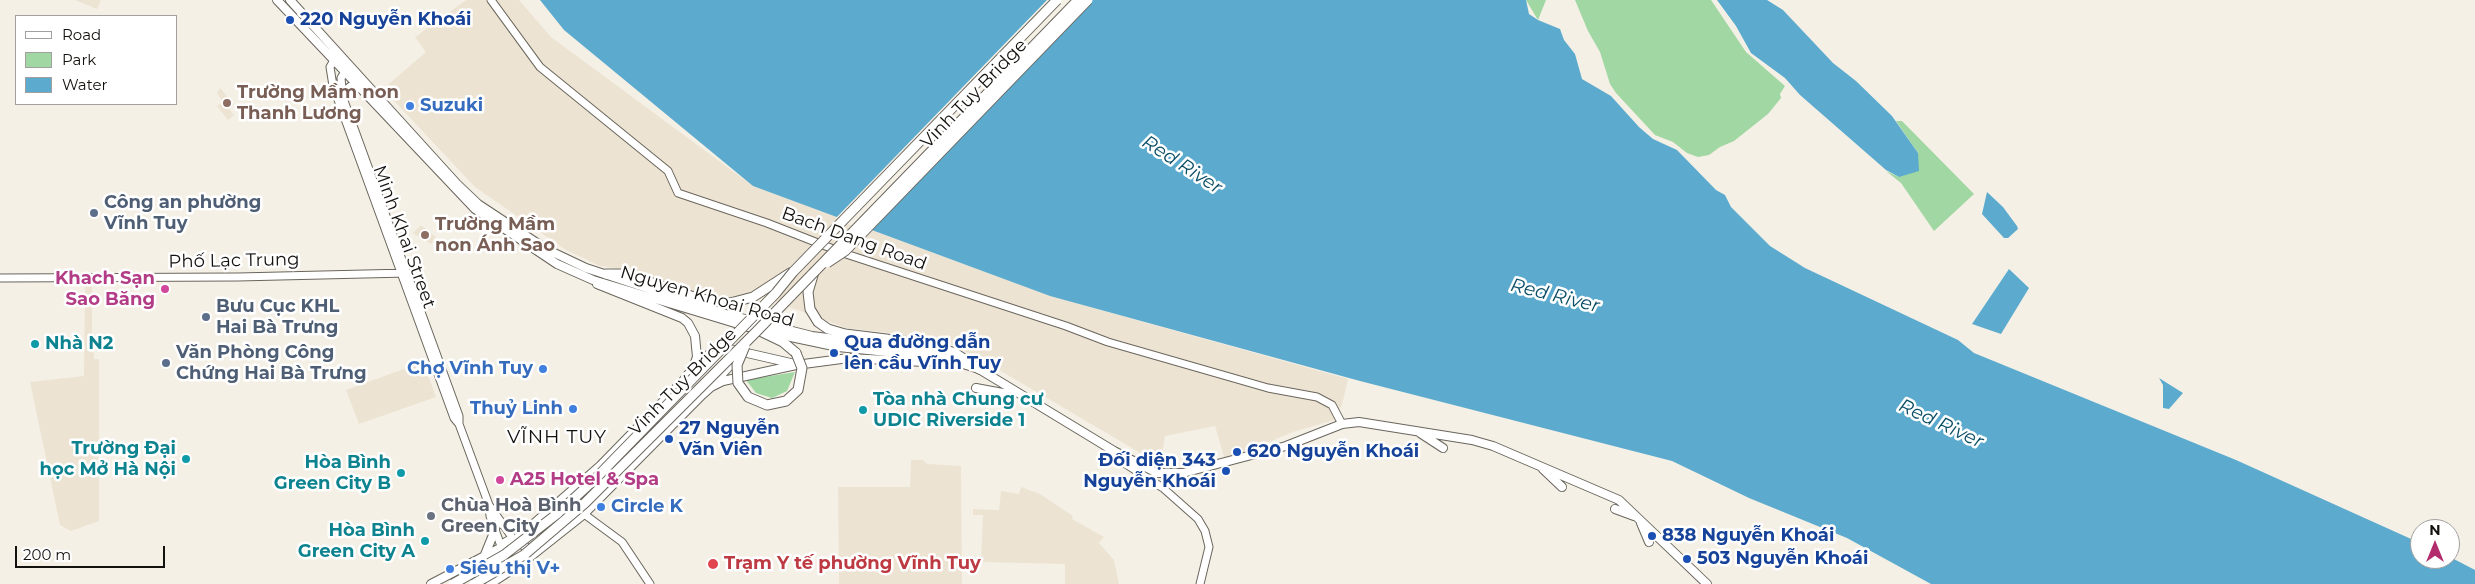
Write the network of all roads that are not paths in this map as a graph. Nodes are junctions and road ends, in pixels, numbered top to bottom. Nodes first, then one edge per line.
1 (277, 0) edge
2 (290, 0) edge
3 (491, 0) edge
4 (1049, 0) edge
5 (1057, 0) edge
6 (1078, 0) edge
7 (1088, 0) edge
8 (336, 56) junction
9 (347, 68) junction
10 (356, 85) junction
11 (343, 98) junction
12 (816, 269) junction
13 (793, 272) junction
14 (404, 273) junction
15 (606, 274) junction
16 (0, 278) edge
17 (593, 280) junction
18 (757, 331) junction
19 (734, 350) junction
20 (943, 358) junction
21 (796, 365) junction
22 (693, 368) junction
23 (979, 369) junction
24 (711, 387) junction
25 (976, 388) dead end
26 (1012, 391) junction
27 (1342, 424) junction
28 (1417, 432) junction
29 (626, 439) junction
30 (1443, 448) dead end
31 (1114, 451) junction
32 (611, 454) junction
33 (645, 454) junction
34 (1540, 466) junction
35 (630, 470) junction
36 (1562, 487) dead end
37 (489, 505) junction
38 (1615, 509) dead end
39 (584, 514) junction
40 (1638, 518) junction
41 (502, 524) junction
42 (528, 528) junction
43 (495, 530) junction
44 (514, 540) junction
45 (1649, 542) dead end
46 (501, 547) junction
47 (484, 556) junction
48 (526, 560) junction
49 (513, 569) junction
50 (431, 584) edge
51 (453, 584) edge
52 (474, 584) edge
53 (490, 584) edge
54 (650, 584) edge
55 (1200, 584) edge
56 (1707, 584) edge

1 - 8 main road, Nguyen Khoai Road
2 - 8 main road, Nguyen Khoai Road
3 - 27 main road
4 - 13 highway, Vinh Tuy Bridge, bridge
5 - 13 highway, Vinh Tuy Bridge, bridge
6 - 12 highway, Vinh Tuy Bridge, bridge
7 - 12 highway, Vinh Tuy Bridge, bridge
8 - 9 main road, Nguyen Khoai Road
8 - 14 main road, Minh Khai Street
9 - 10 main road, Nguyen Khoai Road
9 - 11 main road, Minh Khai Street
9 - 15 main road, Nguyen Khoai Road
10 - 11 main road
10 - 17 main road, Nguyen Khoai Road
11 - 14 main road, Minh Khai Street
12 - 18 highway, Vinh Tuy Bridge, bridge
12 - 23 highway, bridge
13 - 15 highway
13 - 51 highway, Vinh Tuy Bridge, bridge
14 - 16 main road, Phố Lạc Trung
14 - 37 main road, Minh Khai Street
15 - 20 main road, Nguyen Khoai Road
17 - 18 main road, Nguyen Khoai Road
17 - 22 main road
18 - 18 highway, bridge
18 - 20 main road, Nguyen Khoai Road
18 - 52 highway, Vinh Tuy Bridge, bridge
19 - 21 main road
19 - 22 main road
19 - 24 main road
20 - 21 main road
20 - 23 main road, Nguyen Khoai Road
21 - 24 main road
22 - 29 main road
23 - 26 main road, Nguyen Khoai Road
24 - 33 main road
25 - 26 main road
26 - 31 main road, Nguyen Khoai Road
27 - 28 main road, Nguyen Khoai Road
27 - 31 main road, Nguyen Khoai Road
28 - 30 main road
28 - 34 main road
29 - 32 main road
29 - 33 main road
31 - 55 main road
32 - 35 main road
32 - 42 main road
33 - 35 main road
34 - 36 main road
34 - 40 main road
35 - 39 main road
37 - 41 main road, Minh Khai Street
37 - 43 main road, Minh Khai Street
38 - 40 main road
39 - 48 main road
39 - 54 main road
40 - 45 main road
40 - 56 main road
41 - 42 main road
41 - 44 main road, Minh Khai Street
42 - 44 main road
43 - 46 main road, Minh Khai Street
43 - 47 main road
44 - 46 main road
44 - 48 main road
46 - 47 main road
46 - 49 main road
47 - 50 main road
48 - 49 main road
49 - 53 main road

